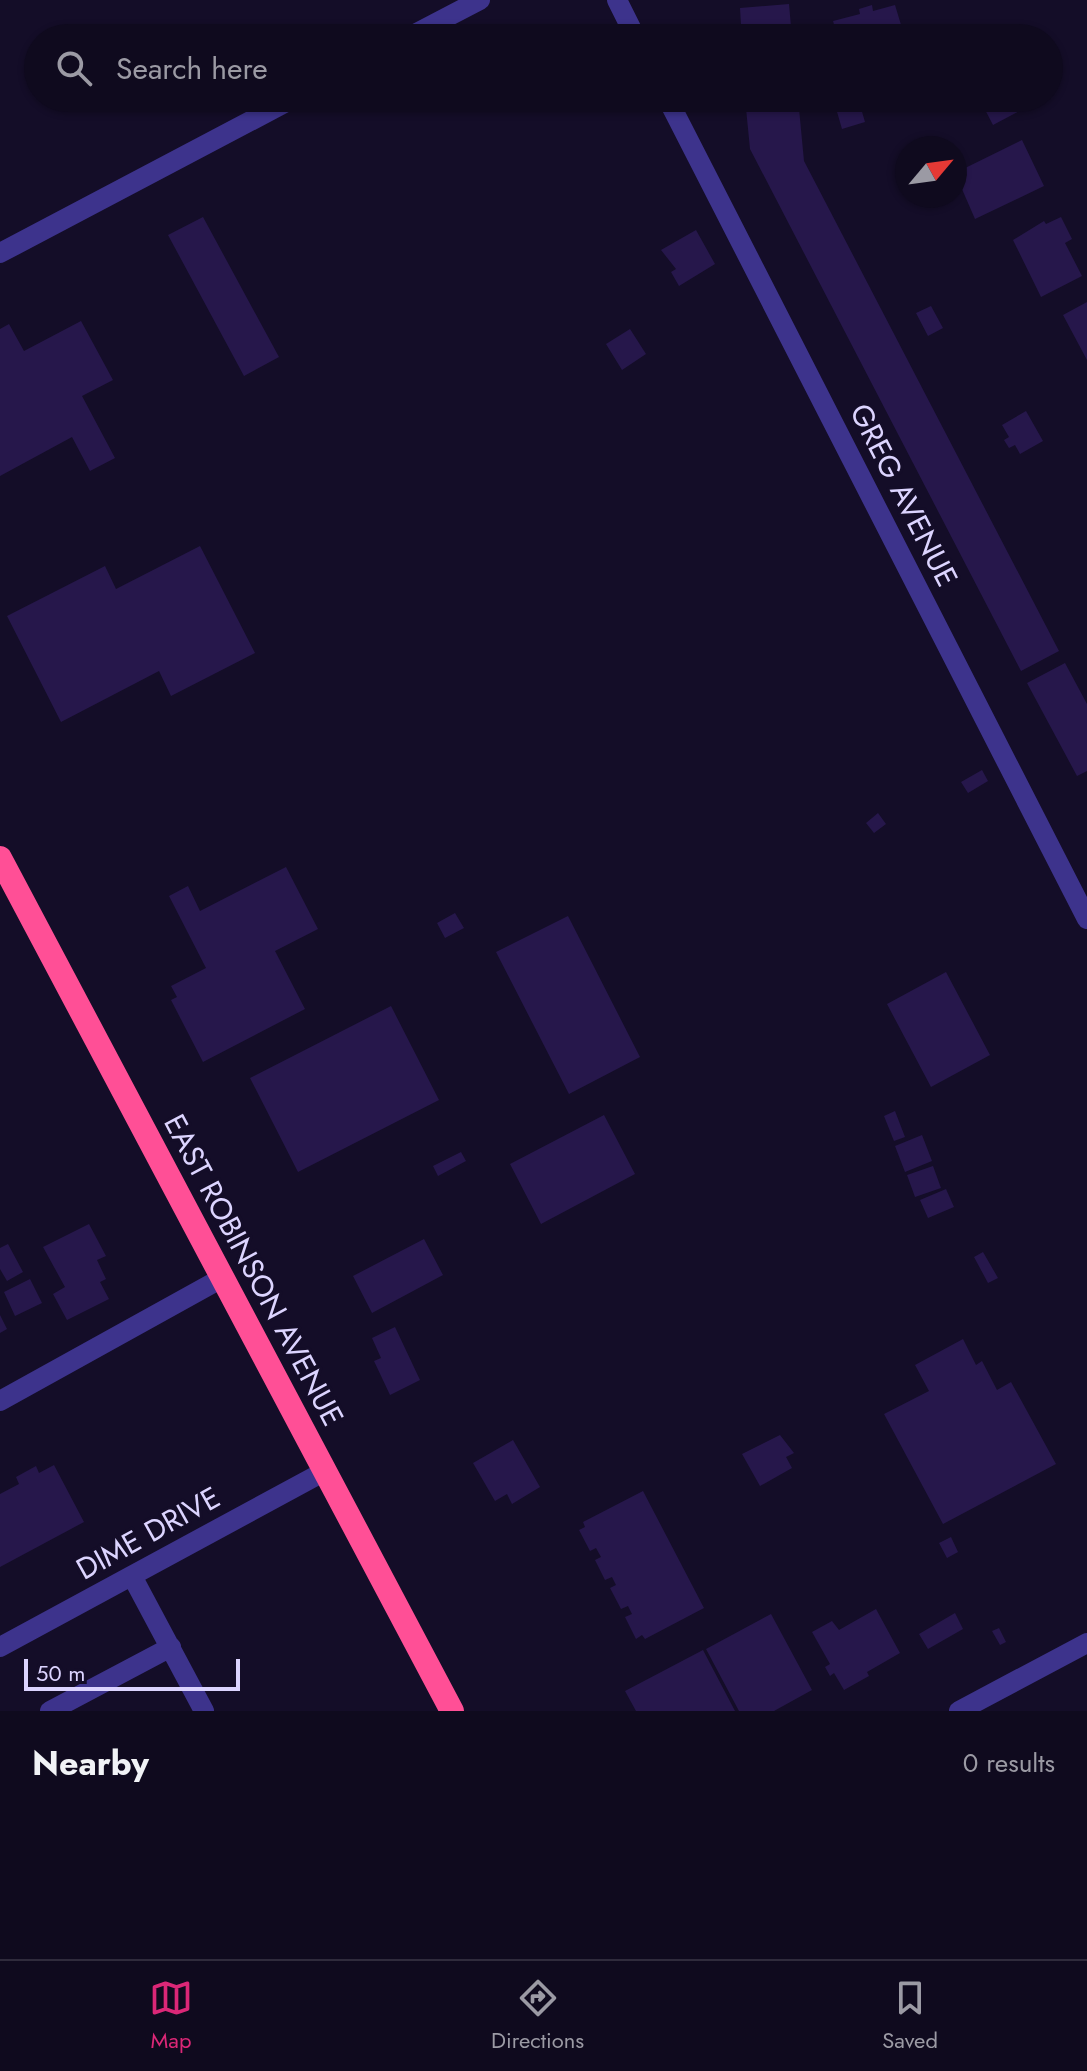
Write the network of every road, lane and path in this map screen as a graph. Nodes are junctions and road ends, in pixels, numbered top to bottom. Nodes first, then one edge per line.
1 (480, 0) edge
2 (617, 0) edge
3 (434, 24) edge
4 (629, 24) edge
5 (267, 112) edge
6 (674, 112) edge
7 (0, 253) edge
8 (0, 858) edge
9 (1087, 919) edge
10 (222, 1278) junction
11 (0, 1401) edge
12 (325, 1471) junction
13 (132, 1576) junction
14 (1087, 1643) edge
15 (0, 1647) edge
16 (171, 1647) junction
17 (50, 1711) edge
18 (204, 1711) edge
19 (452, 1711) edge
20 (959, 1711) edge

1 - 3 street
2 - 4 street
5 - 7 street
6 - 9 street, GREG AVENUE
8 - 10 highway, EAST ROBINSON AVENUE
10 - 11 street
10 - 12 highway, EAST ROBINSON AVENUE
12 - 13 street, DIME DRIVE
12 - 19 highway, EAST ROBINSON AVENUE
13 - 15 street, DIME DRIVE
13 - 16 street
14 - 20 street
16 - 17 street
16 - 18 street

